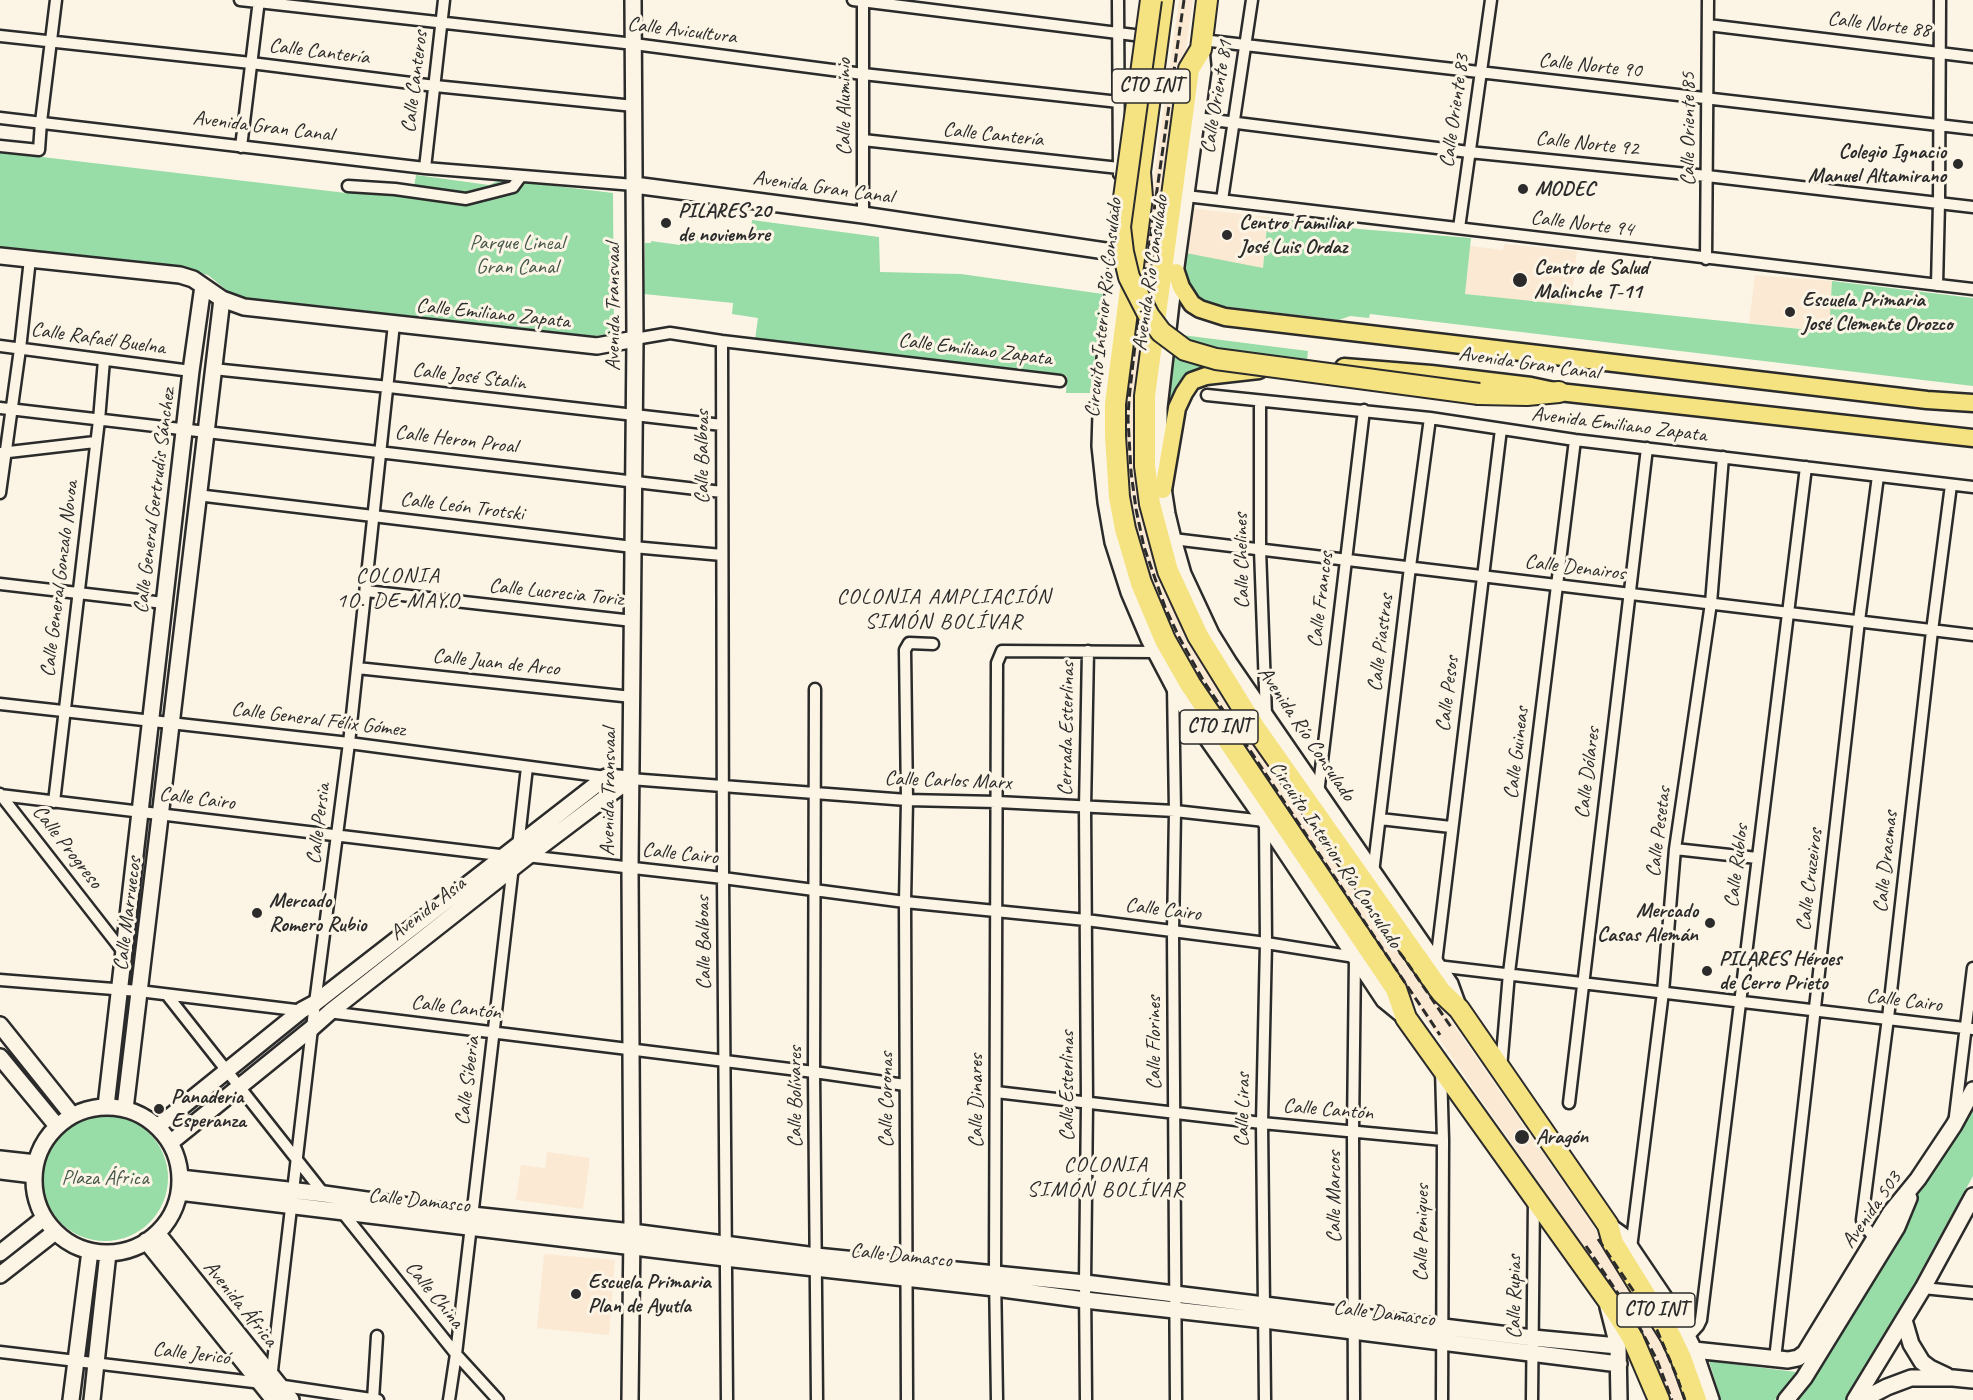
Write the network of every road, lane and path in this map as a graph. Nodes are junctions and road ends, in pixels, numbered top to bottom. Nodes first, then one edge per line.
1 (56, 0) edge
2 (240, 0) edge
3 (444, 0) edge
4 (633, 0) edge
5 (860, 0) edge
6 (1118, 0) edge
7 (1151, 0) edge
8 (1163, 0) edge
9 (1208, 0) edge
10 (1252, 0) edge
11 (1491, 0) edge
12 (1708, 0) edge
13 (1940, 0) edge
14 (258, 1) edge
15 (442, 23) junction
16 (1708, 25) junction
17 (1119, 33) junction
18 (0, 36) edge
19 (1142, 36) dead end
20 (51, 41) junction
21 (634, 44) junction
22 (1245, 44) junction
23 (1201, 45) junction
24 (1939, 52) junction
25 (1973, 57) edge
26 (251, 63) junction
27 (1481, 73) junction
28 (863, 74) junction
29 (435, 86) junction
30 (1707, 98) junction
31 (1119, 102) junction
32 (634, 106) junction
33 (0, 118) edge
34 (1197, 118) junction
35 (40, 122) junction
36 (1233, 122) junction
37 (1939, 126) junction
38 (1973, 129) edge
39 (863, 140) junction
40 (0, 146) edge
41 (241, 147) junction
42 (1469, 152) junction
43 (425, 168) junction
44 (1119, 168) junction
45 (1140, 171) junction
46 (521, 176) junction
47 (1707, 176) junction
48 (634, 185) junction
49 (348, 186) dead end
50 (1186, 196) junction
51 (1222, 200) junction
52 (1939, 203) junction
53 (1973, 207) edge
54 (863, 215) junction
55 (1459, 228) junction
56 (1119, 253) junction
57 (0, 256) edge
58 (30, 259) junction
59 (1706, 259) junction
60 (1176, 272) junction
61 (203, 285) junction
62 (1937, 285) junction
63 (1973, 289) edge
64 (1121, 296) junction
65 (222, 299) junction
66 (1164, 302) junction
67 (394, 324) junction
68 (635, 339) junction
69 (722, 341) junction
70 (1115, 342) junction
71 (0, 346) edge
72 (1158, 348) junction
73 (20, 349) junction
74 (104, 360) junction
75 (213, 369) junction
76 (191, 371) junction
77 (1060, 381) dead end
78 (389, 387) junction
79 (1559, 392) junction
80 (1207, 396) dead end
81 (1260, 401) junction
82 (1973, 404) edge
83 (6, 409) edge
84 (1364, 410) junction
85 (633, 416) junction
86 (1430, 418) junction
87 (99, 420) junction
88 (722, 425) junction
89 (1501, 429) junction
90 (186, 430) junction
91 (205, 431) junction
92 (1973, 438) edge
93 (1575, 440) junction
94 (95, 442) junction
95 (1647, 448) junction
96 (380, 451) junction
97 (2, 453) edge
98 (1723, 458) junction
99 (1806, 468) junction
100 (1878, 476) junction
101 (633, 480) junction
102 (1951, 485) junction
103 (1973, 487) edge
104 (1163, 490) junction
105 (722, 492) junction
106 (0, 493) edge
107 (197, 495) junction
108 (373, 517) junction
109 (1173, 539) junction
110 (633, 547) junction
111 (1260, 549) junction
112 (722, 555) junction
113 (1346, 559) junction
114 (1410, 567) junction
115 (1482, 577) junction
116 (0, 584) edge
117 (1557, 585) junction
118 (366, 591) junction
119 (79, 593) junction
120 (1629, 594) junction
121 (164, 603) junction
122 (1711, 603) junction
123 (1788, 613) junction
124 (633, 621) junction
125 (1859, 621) junction
126 (1932, 631) junction
127 (1973, 635) edge
128 (933, 644) dead end
129 (1088, 651) junction
130 (1155, 652) junction
131 (357, 668) junction
132 (1173, 686) junction
133 (815, 689) dead end
134 (632, 697) junction
135 (0, 705) edge
136 (63, 712) junction
137 (1266, 719) junction
138 (151, 722) junction
139 (171, 724) junction
140 (349, 743) junction
141 (527, 767) junction
142 (606, 777) junction
143 (630, 779) junction
144 (723, 786) junction
145 (816, 794) junction
146 (1318, 794) junction
147 (1, 795) edge
148 (907, 800) junction
149 (54, 802) junction
150 (997, 802) junction
151 (1085, 808) junction
152 (1175, 811) junction
153 (140, 812) junction
154 (161, 814) junction
155 (1380, 819) junction
156 (1265, 821) junction
157 (1451, 827) junction
158 (338, 836) junction
159 (1675, 849) junction
160 (516, 856) junction
161 (1757, 858) junction
162 (630, 868) junction
163 (1373, 873) junction
164 (723, 878) junction
165 (814, 889) junction
166 (904, 902) junction
167 (996, 911) junction
168 (1086, 920) junction
169 (1173, 932) junction
170 (1266, 943) junction
171 (124, 953) junction
172 (1355, 957) junction
173 (1436, 965) junction
174 (1973, 968) edge
175 (1509, 974) junction
176 (0, 980) edge
177 (1582, 982) junction
178 (119, 990) junction
179 (139, 992) junction
180 (1663, 992) junction
181 (167, 994) junction
182 (1741, 1001) junction
183 (315, 1009) junction
184 (1459, 1009) junction
185 (1815, 1010) junction
186 (1406, 1018) junction
187 (1888, 1018) junction
188 (0, 1025) edge
189 (312, 1028) junction
190 (1969, 1029) edge
191 (493, 1033) junction
192 (631, 1050) junction
193 (0, 1057) edge
194 (725, 1061) junction
195 (1441, 1067) junction
196 (1501, 1070) junction
197 (226, 1071) junction
198 (814, 1072) junction
199 (905, 1084) junction
200 (239, 1086) junction
201 (1973, 1090) edge
202 (996, 1092) junction
203 (1569, 1102) dead end
204 (1087, 1103) junction
205 (106, 1106) junction
206 (125, 1109) junction
207 (1174, 1113) junction
208 (72, 1115) junction
209 (1262, 1123) junction
210 (1954, 1125) junction
211 (57, 1126) junction
212 (157, 1127) junction
213 (1353, 1131) junction
214 (1443, 1140) junction
215 (170, 1143) junction
216 (297, 1158) junction
217 (0, 1159) edge
218 (35, 1169) junction
219 (0, 1171) edge
220 (1918, 1179) junction
221 (179, 1186) junction
222 (324, 1194) junction
223 (1534, 1195) junction
224 (1973, 1196) edge
225 (293, 1199) junction
226 (343, 1213) junction
227 (44, 1218) junction
228 (472, 1221) junction
229 (1966, 1221) edge
230 (1608, 1225) junction
231 (55, 1232) junction
232 (152, 1237) junction
233 (632, 1239) junction
234 (1875, 1239) junction
235 (1630, 1248) junction
236 (90, 1251) junction
237 (725, 1251) junction
238 (0, 1253) edge
239 (108, 1253) junction
240 (816, 1262) junction
241 (906, 1272) junction
242 (0, 1275) edge
243 (995, 1281) junction
244 (1085, 1283) junction
245 (1923, 1288) junction
246 (1602, 1293) junction
247 (1973, 1293) edge
248 (1085, 1300) junction
249 (1175, 1302) junction
250 (1264, 1313) junction
251 (1904, 1320) junction
252 (1354, 1324) junction
253 (1441, 1326) junction
254 (377, 1336) dead end
255 (1442, 1342) junction
256 (1691, 1343) junction
257 (1533, 1346) junction
258 (1618, 1346) junction
259 (0, 1352) edge
260 (456, 1354) junction
261 (1775, 1359) junction
262 (76, 1361) junction
263 (96, 1362) junction
264 (1619, 1364) junction
265 (1953, 1378) junction
266 (1973, 1380) edge
267 (271, 1389) edge
268 (71, 1400) edge
269 (92, 1400) edge
270 (291, 1400) edge
271 (375, 1400) edge
272 (449, 1400) edge
273 (498, 1400) edge
274 (630, 1400) edge
275 (727, 1400) edge
276 (817, 1400) edge
277 (908, 1400) edge
278 (997, 1400) edge
279 (1086, 1400) edge
280 (1176, 1400) edge
281 (1265, 1400) edge
282 (1354, 1400) edge
283 (1442, 1400) edge
284 (1532, 1400) edge
285 (1619, 1400) edge
286 (1659, 1400) edge
287 (1696, 1400) edge
288 (1711, 1400) edge
289 (1786, 1400) edge
290 (1856, 1400) edge
291 (1862, 1400) edge

1 - 20 street
2 - 14 street, Calle Avicultura
3 - 15 street, Calle Canteros
4 - 21 street, Avenida Transvaal
5 - 17 street
5 - 28 street, Calle Aluminio
6 - 17 street
7 - 79 highway, bridge
8 - 45 highway, Avenida Río Consulado / CTO INT
9 - 23 highway, Avenida Río Consulado / CTO INT
10 - 22 street, Calle Oriente 81
11 - 27 street, Calle Oriente 83
12 - 16 street, Calle Oriente 85
13 - 24 street
14 - 15 street, Calle Avicultura
14 - 26 street
15 - 21 street, Calle Avicultura
15 - 29 street, Calle Canteros
16 - 24 street, Calle Norte 88
16 - 30 street, Calle Oriente 85
17 - 19 street
17 - 31 street
18 - 20 street, Calle Cantería
20 - 26 street, Calle Cantería
20 - 35 street
21 - 28 street, Calle Avicultura
21 - 32 street, Avenida Transvaal
22 - 23 street, Calle Norte 90
22 - 27 street, Calle Norte 90
22 - 36 street, Calle Oriente 81
23 - 34 street, Avenida Río Consulado / CTO INT
23 - 66 highway, Circuito Interior Río Consulado / CTO INT
24 - 25 street, Calle Norte 88
24 - 37 street
26 - 29 street, Calle Cantería
26 - 41 street
27 - 30 street, Calle Norte 90
27 - 42 street, Calle Oriente 83
28 - 31 street, Calle Avicultura
28 - 39 street, Calle Aluminio
29 - 32 street, Calle Cantería
29 - 43 street, Calle Canteros
30 - 37 street, Calle Norte 90
30 - 47 street, Calle Oriente 85
31 - 44 street
32 - 48 street, Avenida Transvaal
33 - 35 street, Avenida Gran Canal
34 - 36 street, Calle Norte 92
34 - 50 street, Avenida Río Consulado / CTO INT
35 - 40 street
35 - 41 street, Avenida Gran Canal
36 - 42 street, Calle Norte 92
36 - 51 street, Calle Oriente 81
37 - 38 street, Calle Norte 90
37 - 52 street
39 - 44 street, Calle Cantería
39 - 54 street, Calle Aluminio
41 - 43 street, Avenida Gran Canal
42 - 47 street, Calle Norte 92
42 - 55 street, Calle Oriente 83
43 - 46 street, Avenida Gran Canal
44 - 56 street
45 - 56 street, Avenida Río Consulado / CTO INT
45 - 64 highway, Circuito Interior Río Consulado / CTO INT
46 - 48 street, Avenida Gran Canal
46 - 49 street
47 - 52 street, Calle Norte 92
47 - 59 street, Calle Oriente 85
48 - 54 street, Avenida Gran Canal
48 - 68 street, Avenida Transvaal
50 - 51 street, Calle Norte 94
50 - 60 street, Avenida Río Consulado / CTO INT
51 - 55 street, Calle Norte 94
52 - 53 street, Calle Norte 92
52 - 62 street
54 - 56 street, Avenida Gran Canal
55 - 59 street, Calle Norte 94
56 - 64 street, Avenida Río Consulado / CTO INT
57 - 58 street, Calle Emiliano Zapata
58 - 61 street, Calle Emiliano Zapata
58 - 73 street
59 - 62 street, Calle Norte 94
60 - 66 street, Avenida Río Consulado / CTO INT
60 - 82 main road, Avenida Gran Canal
61 - 65 street, Calle Emiliano Zapata
61 - 76 street, Calle General Gertrudis Sánchez
62 - 63 street, Calle Norte 94
64 - 70 highway, Circuito Interior Río Consulado / CTO INT
65 - 67 street, Calle Emiliano Zapata
65 - 75 street, Calle General Gertrudis Sánchez
66 - 72 highway, Circuito Interior Río Consulado / CTO INT
67 - 68 street, Calle Emiliano Zapata
67 - 78 street, Calle Persia
68 - 69 street, Calle Emiliano Zapata
68 - 85 street, Avenida Transvaal
69 - 77 street, Calle Emiliano Zapata
69 - 88 street, Calle Balboas
70 - 130 street, Avenida Río Consulado / CTO INT
70 - 186 highway, Circuito Interior Río Consulado / CTO INT
71 - 73 street, Calle Rafaél Buelna
72 - 104 street, Avenida Río Consulado / CTO INT
72 - 184 highway, Circuito Interior Río Consulado / CTO INT
73 - 74 street, Calle Rafaél Buelna
73 - 83 street
74 - 76 street, Calle Rafaél Buelna
74 - 87 street, Calle General Gonzalo Novoa
75 - 78 street, Calle José Stalin
75 - 91 street, Calle General Gertrudis Sánchez
76 - 90 street, Calle General Gertrudis Sánchez
78 - 85 street, Calle José Stalin
78 - 96 street, Calle Persia
79 - 92 main road, Avenida Gran Canal
79 - 104 main road, Avenida Gran Canal
80 - 81 street, Avenida Emiliano Zapata
81 - 84 street, Avenida Emiliano Zapata
81 - 111 street, Calle Chelines
83 - 87 street, Calle Heron Proal
83 - 97 street
84 - 86 street, Avenida Emiliano Zapata
84 - 113 street, Calle Francos
85 - 88 street, Calle José Stalin
85 - 101 street, Avenida Transvaal
86 - 89 street, Avenida Emiliano Zapata
86 - 114 street, Calle Piastras
87 - 90 street, Calle Heron Proal
87 - 94 street, Calle General Gonzalo Novoa
88 - 105 street, Calle Balboas
89 - 93 street, Avenida Emiliano Zapata
89 - 115 street, Calle Pesos
90 - 91 street, Calle Heron Proal
90 - 121 street, Calle General Gertrudis Sánchez
91 - 96 street, Calle Heron Proal
91 - 107 street, Calle General Gertrudis Sánchez
93 - 95 street, Avenida Emiliano Zapata
93 - 117 street, Calle Guineas
94 - 97 street
94 - 119 street, Calle General Gonzalo Novoa
95 - 98 street, Avenida Emiliano Zapata
95 - 120 street, Calle Dólares
96 - 101 street, Calle Heron Proal
96 - 108 street, Calle Persia
97 - 106 street
98 - 99 street, Avenida Emiliano Zapata
98 - 122 street, Calle Pesetas
99 - 100 street, Avenida Emiliano Zapata
99 - 123 street, Calle Rublos
100 - 102 street, Avenida Emiliano Zapata
100 - 125 street, Calle Cruzeiros
101 - 105 street, Calle Heron Proal
101 - 110 street, Avenida Transvaal
102 - 103 street, Avenida Emiliano Zapata
102 - 126 street, Calle Dracmas
104 - 109 street, Avenida Río Consulado / CTO INT
105 - 112 street, Calle Balboas
107 - 108 street, Calle León Trotski
107 - 139 street, Calle General Gertrudis Sánchez
108 - 110 street, Calle León Trotski
108 - 118 street, Calle Persia
109 - 111 street, Calle Denairos
109 - 137 street, Avenida Río Consulado / CTO INT
110 - 112 street, Calle León Trotski
110 - 124 street, Avenida Transvaal
111 - 113 street, Calle Denairos
111 - 137 street, Calle Chelines
112 - 144 street, Calle Balboas
113 - 114 street, Calle Denairos
113 - 146 street, Calle Francos
114 - 115 street, Calle Denairos
114 - 155 street, Calle Piastras
115 - 117 street, Calle Denairos
115 - 157 street, Calle Pesos
116 - 119 street
117 - 120 street, Calle Denairos
117 - 175 street, Calle Guineas
118 - 124 street, Calle Lucrecia Toriz
118 - 131 street, Calle Persia
119 - 121 street
119 - 136 street, Calle General Gonzalo Novoa
120 - 122 street, Calle Denairos
120 - 177 street, Calle Dólares
121 - 138 street, Calle General Gertrudis Sánchez
122 - 123 street, Calle Denairos
122 - 159 street, Calle Pesetas
123 - 125 street, Calle Denairos
123 - 161 street, Calle Rublos
124 - 134 street, Avenida Transvaal
125 - 126 street, Calle Denairos
125 - 185 street, Calle Cruzeiros
126 - 127 street, Calle Denairos
126 - 187 street, Calle Dracmas
128 - 148 street, Calle Coronas
129 - 130 street
129 - 150 street, Calle Dinares
129 - 151 street, Cerrada Esterlinas
130 - 132 street, Avenida Río Consulado / CTO INT
131 - 134 street, Calle Juan de Arco
131 - 140 street, Calle Persia
132 - 152 street, Calle Florines
132 - 156 street, Avenida Río Consulado / CTO INT
133 - 145 street, Calle Bolívares
134 - 143 street, Avenida Transvaal
135 - 136 street, Calle General Félix Gómez
136 - 138 street, Calle General Félix Gómez
136 - 149 street, Calle General Gonzalo Novoa
137 - 146 street, Avenida Río Consulado / CTO INT
138 - 139 street, Calle General Félix Gómez
138 - 153 street, Calle Marruecos
139 - 140 street, Calle General Félix Gómez
139 - 154 street, Calle Marruecos
140 - 141 street, Calle General Félix Gómez
140 - 158 street, Calle Persia
141 - 142 street, Calle General Félix Gómez
141 - 160 street, Calle Siberia
142 - 143 street, Calle General Félix Gómez
142 - 160 street, Avenida Asia
143 - 144 street, Calle Carlos Marx
143 - 160 street, Avenida Asia
143 - 162 street, Avenida Transvaal
144 - 145 street, Calle Carlos Marx
144 - 164 street, Calle Balboas
145 - 148 street, Calle Carlos Marx
145 - 165 street, Calle Bolívares
146 - 163 street, Avenida Río Consulado / CTO INT
147 - 149 street, Calle Cairo
147 - 171 street, Calle Progreso
148 - 150 street, Calle Carlos Marx
148 - 166 street, Calle Coronas
149 - 153 street, Calle Cairo
150 - 151 street, Calle Carlos Marx
150 - 167 street, Calle Dinares
151 - 152 street, Calle Carlos Marx
151 - 168 street, Calle Esterlinas
152 - 156 street, Calle Carlos Marx
152 - 169 street, Calle Florines
153 - 154 street, Calle Cairo
153 - 171 street, Calle Marruecos
154 - 158 street, Calle Cairo
154 - 179 street, Calle Marruecos
155 - 157 street
155 - 163 street, Calle Piastras
156 - 170 street, Calle Liras
156 - 172 street, Avenida Río Consulado / CTO INT
157 - 173 street, Calle Pesos
158 - 160 street, Calle Cairo
158 - 183 street, Calle Persia
159 - 161 street
159 - 180 street, Calle Pesetas
160 - 162 street, Calle Cairo
160 - 183 street, Avenida Asia
160 - 191 street, Calle Siberia
161 - 182 street, Calle Rublos
162 - 164 street, Calle Cairo
162 - 192 street, Avenida Transvaal
163 - 173 street, Avenida Río Consulado / CTO INT
164 - 165 street, Calle Cairo
164 - 194 street, Calle Balboas
165 - 166 street, Calle Cairo
165 - 198 street, Calle Bolívares
166 - 167 street, Calle Cairo
166 - 199 street, Calle Coronas
167 - 168 street, Calle Cairo
167 - 202 street, Calle Dinares
168 - 169 street, Calle Cairo
168 - 204 street, Calle Esterlinas
169 - 170 street, Calle Cairo
169 - 207 street, Calle Florines
170 - 172 street, Calle Cairo
170 - 209 street, Calle Liras
171 - 178 street, Calle Marruecos
172 - 186 street, Avenida Río Consulado / CTO INT
172 - 213 street, Calle Marcos
173 - 175 street, Calle Cairo
173 - 184 street, Avenida Río Consulado / CTO INT
174 - 190 street
175 - 177 street, Calle Cairo
175 - 196 street, Calle Guineas
176 - 178 street, Calle Cantón
177 - 180 street, Calle Cairo
177 - 203 street, Calle Dólares
178 - 179 street, Calle Cantón
178 - 205 street, Calle Marruecos
179 - 181 street, Calle Cantón
179 - 206 street, Calle Marruecos
180 - 182 street, Calle Cairo
180 - 235 street, Calle Pesetas
181 - 183 street, Calle Cantón
181 - 197 street
182 - 185 street, Calle Cairo
182 - 256 street, Calle Rublos
183 - 189 street, Avenida Asia
183 - 191 street, Calle Cantón
183 - 197 street, Avenida Asia
184 - 196 highway, Avenida Río Consulado / CTO INT
185 - 187 street, Calle Cairo
185 - 261 street, Calle Cruzeiros
186 - 195 highway, Avenida Río Consulado / CTO INT
187 - 190 street, Calle Cairo
187 - 234 street, Calle Dracmas
188 - 208 street
189 - 200 street, Avenida Asia
189 - 216 street
190 - 210 street
191 - 192 street, Calle Cantón
191 - 228 street, Calle Siberia
192 - 194 street, Calle Cantón
192 - 233 street, Avenida Transvaal
193 - 211 street
194 - 198 street, Calle Cantón
194 - 237 street, Calle Balboas
195 - 214 street, Calle Peniques
195 - 223 highway, Avenida Río Consulado / CTO INT
196 - 230 highway, Avenida Río Consulado / CTO INT
197 - 200 street
197 - 212 street, Avenida Asia
198 - 199 street, Calle Cantón
198 - 240 street, Calle Bolívares
199 - 241 street, Calle Coronas
200 - 215 street, Avenida Asia
200 - 216 street
201 - 210 street, Avenida 503
202 - 204 street, Calle Cantón
202 - 243 street, Calle Dinares
204 - 207 street, Calle Cantón
204 - 244 street, Calle Esterlinas
205 - 206 street
205 - 208 street
206 - 212 street
207 - 209 street, Calle Cantón
207 - 249 street, Calle Florines
208 - 211 street
209 - 213 street, Calle Cantón
209 - 250 street, Calle Liras
210 - 220 street, Avenida 503
211 - 218 street
212 - 215 street
213 - 214 street, Calle Cantón
213 - 252 street, Calle Marcos
214 - 253 street, Calle Peniques
215 - 221 street
216 - 222 street
216 - 225 street
217 - 218 street
218 - 219 street
218 - 227 street
220 - 234 street, Avenida 503
220 - 289 street
221 - 225 street, Calle Damasco
221 - 232 street
222 - 225 street, Calle Damasco
222 - 228 street, Calle Damasco
223 - 246 highway, Avenida Río Consulado / CTO INT
223 - 257 street, Calle Rupias
224 - 229 street
225 - 226 street, Calle Damasco
225 - 267 street
226 - 228 street, Calle Damasco
226 - 260 street, Calle China
227 - 231 street
227 - 238 street
228 - 233 street, Calle Damasco
228 - 260 street, Calle Siberia
229 - 245 street
230 - 235 street, Avenida Río Consulado / CTO INT
230 - 287 highway, CTO INT
231 - 236 street
231 - 242 street
232 - 239 street
232 - 267 street, Avenida África
233 - 237 street, Calle Damasco
233 - 274 street, Avenida Transvaal
234 - 261 street, Avenida 503
235 - 256 street, Avenida Río Consulado / CTO INT
236 - 239 street
236 - 262 street
237 - 240 street, Calle Damasco
237 - 275 street, Calle Balboas
239 - 263 street
240 - 241 street, Calle Damasco
240 - 276 street, Calle Bolívares
241 - 243 street, Calle Damasco
241 - 277 street, Calle Coronas
243 - 244 street, Calle Damasco
243 - 248 street, Calle Damasco
243 - 278 street, Calle Dinares
244 - 248 street, Calle Esterlinas
244 - 249 street, Calle Damasco
245 - 247 street
245 - 251 street
246 - 258 street, CTO INT
246 - 286 highway, CTO INT
248 - 249 street, Calle Damasco
248 - 279 street, Calle Esterlinas
249 - 250 street, Calle Damasco
249 - 280 street, Calle Florines
250 - 252 street, Calle Damasco
250 - 281 street, Calle Liras
251 - 265 street
251 - 290 street
252 - 253 street, Calle Damasco
252 - 255 street, Calle Damasco
252 - 282 street, Calle Marcos
253 - 255 street, Calle Peniques
253 - 257 street, Calle Damasco
254 - 271 street
255 - 257 street, Calle Damasco
255 - 283 street, Calle Peniques
256 - 261 street
256 - 288 street, Avenida Río Consulado / CTO INT
257 - 258 street, Calle Damasco
257 - 264 street, Calle Damasco
257 - 284 street, Calle Rupias
258 - 264 street, CTO INT
259 - 262 street, Calle Jericó
260 - 272 street, Calle Siberia
260 - 273 street, Calle China
262 - 263 street, Calle Jericó
262 - 268 street
263 - 267 street, Calle Jericó
263 - 269 street
264 - 285 street, CTO INT
265 - 266 street
265 - 291 street
267 - 270 street, Avenida África
267 - 271 street, Calle Jericó

